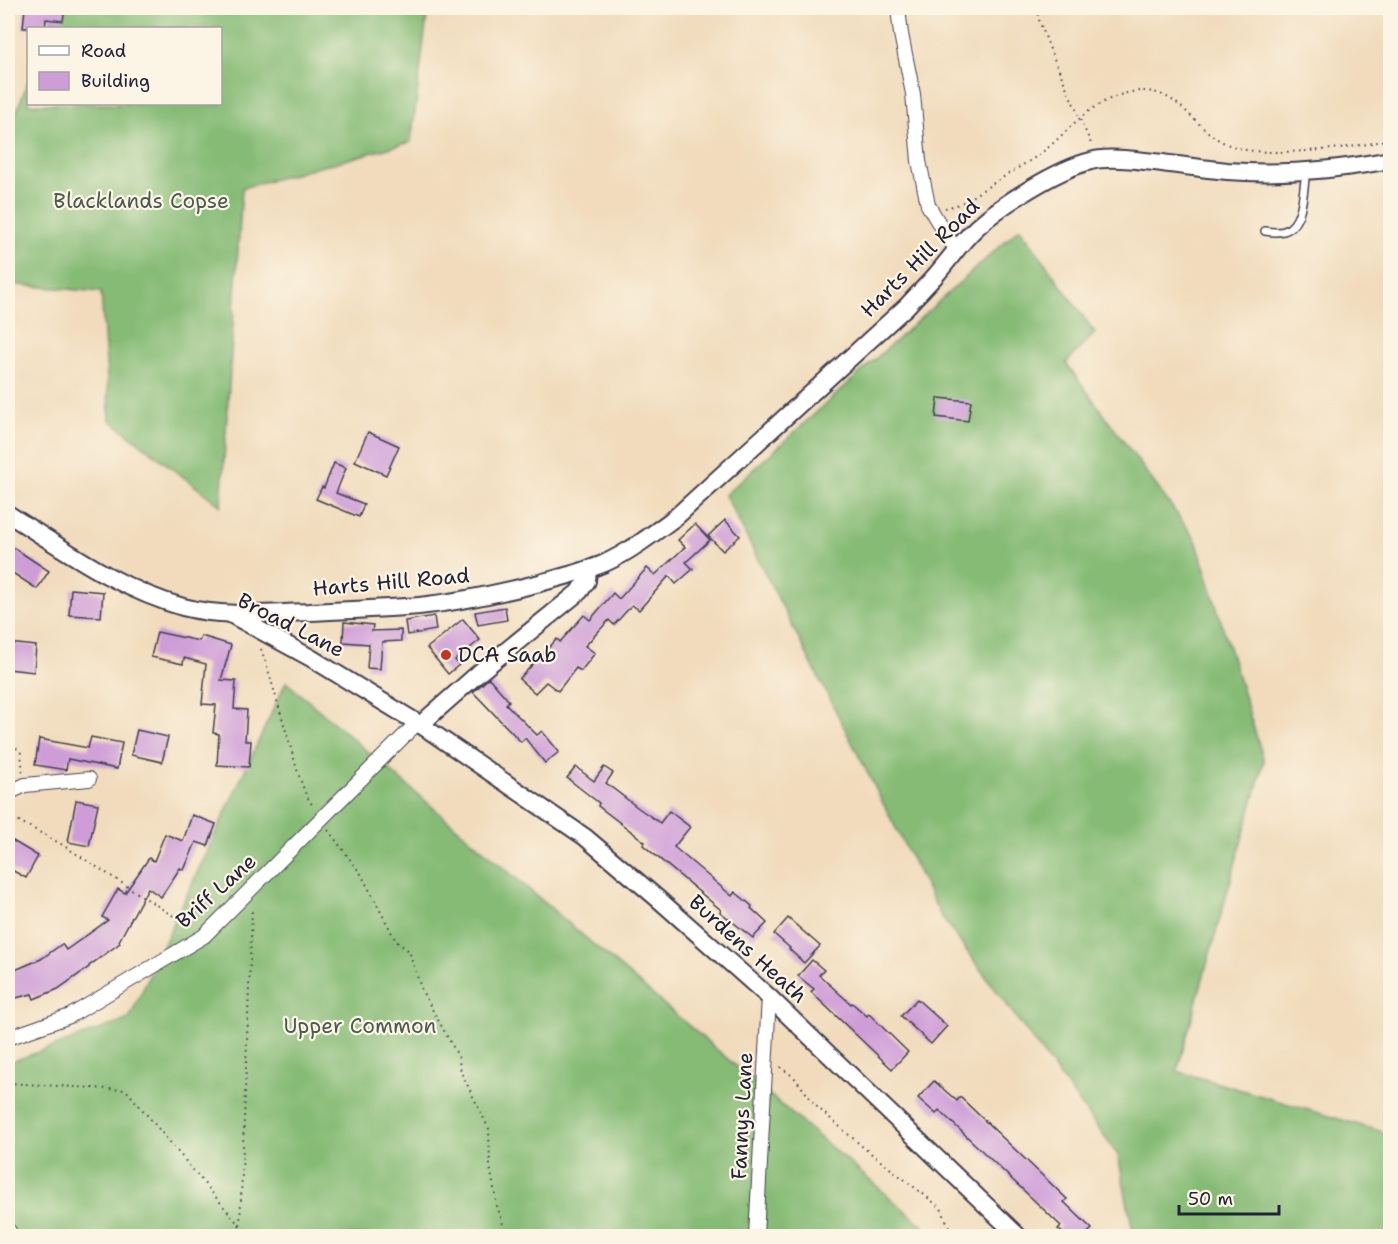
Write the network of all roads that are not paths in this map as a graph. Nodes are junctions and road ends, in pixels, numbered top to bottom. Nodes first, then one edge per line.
1 (898, 8) edge
2 (1390, 160) edge
3 (1306, 171) junction
4 (1264, 231) dead end
5 (957, 249) junction
6 (8, 514) edge
7 (588, 569) junction
8 (231, 614) junction
9 (419, 724) junction
10 (89, 779) dead end
11 (8, 793) edge
12 (769, 997) junction
13 (8, 1038) edge
14 (8, 1230) edge
15 (12, 1236) edge
16 (756, 1236) edge
17 (1018, 1236) edge

1 - 5 street
2 - 3 street, Harts Hill Road
3 - 4 lane
3 - 5 street, Harts Hill Road
5 - 7 street, Harts Hill Road
6 - 8 street, Broad Lane
7 - 8 street, Harts Hill Road
7 - 9 street
8 - 9 street, Broad Lane
9 - 12 street, Burdens Heath
9 - 13 street, Briff Lane
10 - 11 street
12 - 16 street, Fannys Lane
12 - 17 street, Burdens Heath
14 - 15 street

